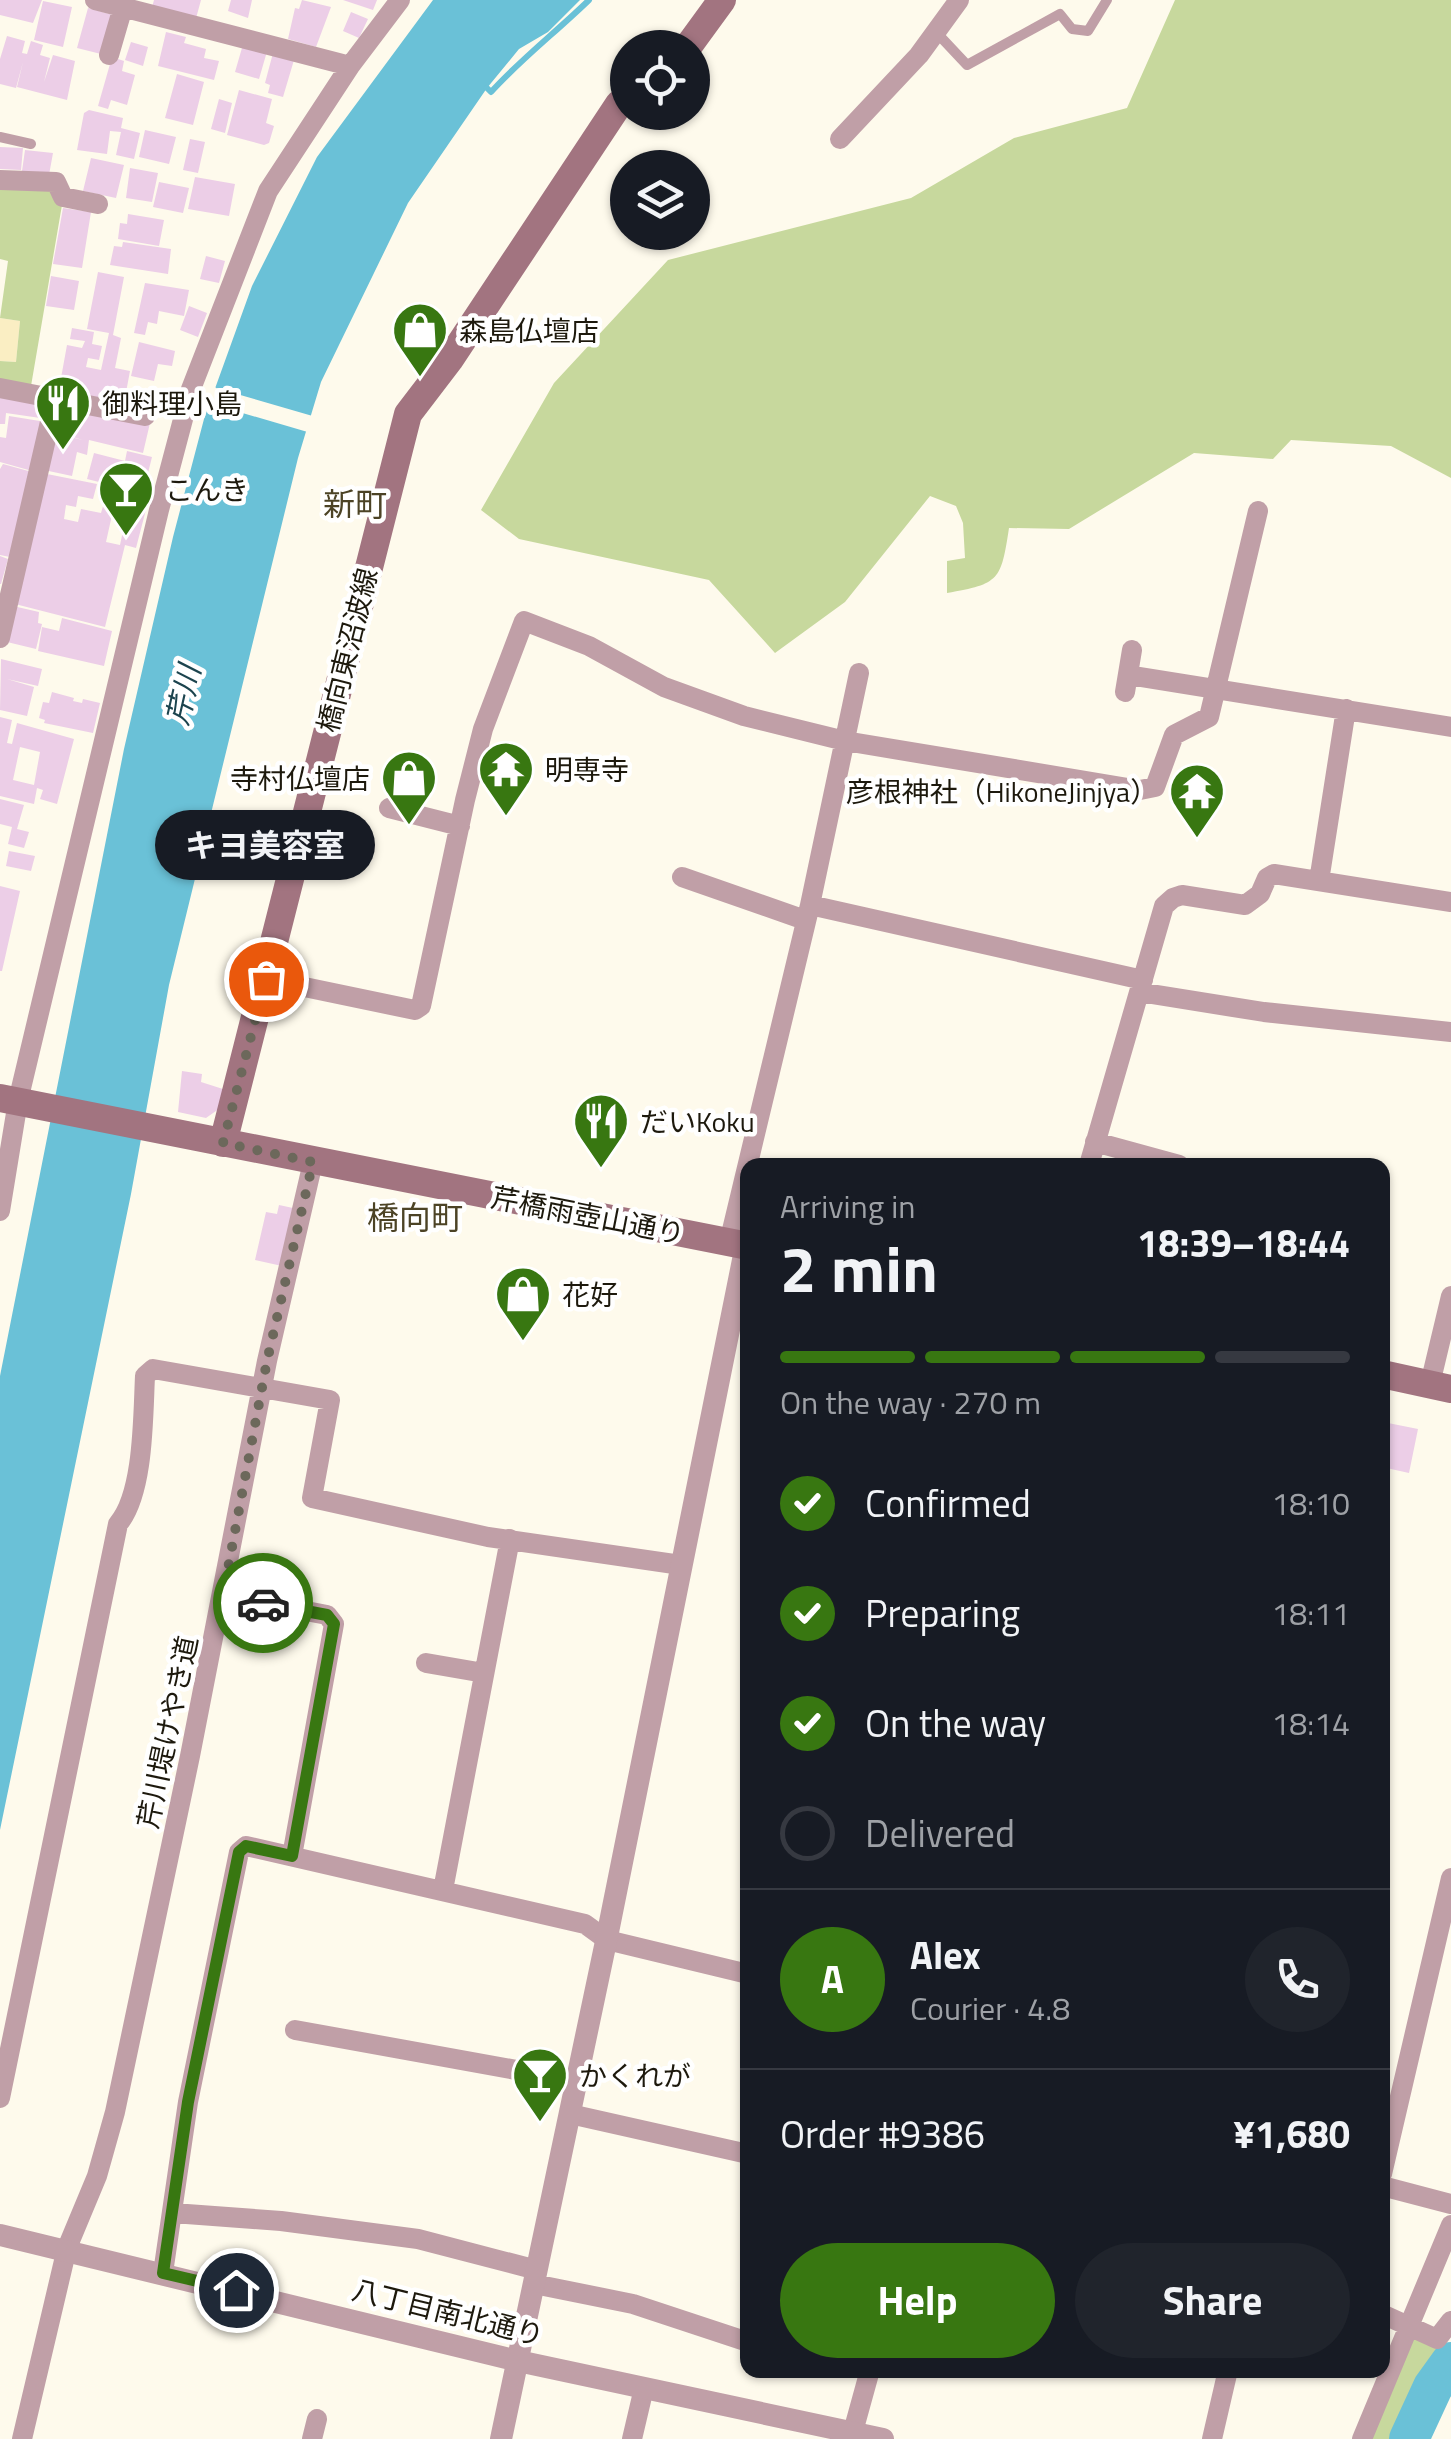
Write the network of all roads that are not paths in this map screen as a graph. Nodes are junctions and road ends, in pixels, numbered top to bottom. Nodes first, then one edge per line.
1 (95, 0) edge
2 (400, 0) edge
3 (722, 0) edge
4 (959, 0) edge
5 (1106, 0) edge
6 (122, 7) junction
7 (700, 30) edge
8 (936, 32) junction
9 (109, 55) dead end
10 (350, 66) junction
11 (610, 119) edge
12 (0, 137) edge
13 (840, 139) dead end
14 (31, 144) dead end
15 (0, 180) edge
16 (97, 208) dead end
17 (0, 388) edge
18 (53, 394) junction
19 (146, 416) dead end
20 (1258, 511) dead end
21 (0, 638) edge
22 (1132, 650) dead end
23 (859, 673) dead end
24 (1215, 690) junction
25 (1346, 710) junction
26 (1451, 727) edge
27 (844, 741) junction
28 (389, 808) dead end
29 (460, 826) junction
30 (682, 877) dead end
31 (1319, 881) junction
32 (1451, 902) edge
33 (808, 913) junction
34 (266, 979) junction
35 (1141, 986) junction
36 (1451, 1032) edge
37 (18, 1102) edge
38 (1096, 1142) junction
39 (223, 1143) junction
40 (749, 1158) edge
41 (1091, 1158) edge
42 (1154, 1158) edge
43 (313, 1162) junction
44 (740, 1197) edge
45 (0, 1211) edge
46 (740, 1239) edge
47 (740, 1245) edge
48 (740, 1280) edge
49 (1451, 1296) edge
50 (1390, 1376) edge
51 (1440, 1387) edge
52 (262, 1388) junction
53 (510, 1539) junction
54 (682, 1565) junction
55 (223, 1595) junction
56 (426, 1663) dead end
57 (484, 1673) junction
58 (292, 1856) junction
59 (1451, 1878) edge
60 (443, 1890) junction
61 (607, 1940) junction
62 (740, 1972) edge
63 (295, 2030) dead end
64 (577, 2081) junction
65 (0, 2098) edge
66 (570, 2114) junction
67 (1390, 2140) edge
68 (740, 2152) edge
69 (1390, 2188) edge
70 (1451, 2204) edge
71 (173, 2213) junction
72 (1451, 2225) edge
73 (0, 2234) edge
74 (67, 2248) junction
75 (163, 2273) junction
76 (536, 2277) junction
77 (1390, 2317) edge
78 (1451, 2320) edge
79 (1408, 2324) junction
80 (740, 2339) edge
81 (518, 2361) junction
82 (1390, 2369) edge
83 (866, 2378) edge
84 (1226, 2378) edge
85 (1386, 2378) edge
86 (644, 2388) junction
87 (852, 2436) edge
88 (22, 2439) edge
89 (501, 2439) edge
90 (632, 2439) edge
91 (883, 2439) edge
92 (1212, 2439) edge
93 (1362, 2439) edge

1 - 6 street
2 - 10 street
3 - 7 main road
4 - 8 street
5 - 8 lane
6 - 9 street
6 - 10 street
8 - 13 street
10 - 37 street
11 - 34 main road, 橋向東沼波線
12 - 14 lane
15 - 16 street
17 - 18 street
18 - 19 street
18 - 21 street
20 - 24 street
22 - 24 street
23 - 27 street
24 - 25 street
24 - 27 street
25 - 26 street
25 - 31 street
27 - 29 street
27 - 33 street
28 - 29 street
29 - 34 street
30 - 33 street
31 - 32 street
31 - 35 street
33 - 35 street
33 - 40 street
34 - 39 main road, 橋向東沼波線
35 - 36 street
35 - 38 street
37 - 39 main road, 芹橋雨壺山通り
37 - 45 street
38 - 41 street
38 - 42 street
39 - 43 main road, 芹橋雨壺山通り
43 - 47 main road, 芹橋雨壺山通り
43 - 52 street, 芹川堤けやき道
44 - 46 street
48 - 54 street
49 - 51 street
50 - 51 main road
52 - 53 street
52 - 55 street, 芹川堤けやき道
52 - 65 street
53 - 54 street
53 - 57 street
54 - 61 street
55 - 58 street
55 - 74 street, 芹川堤けやき道
56 - 57 street
57 - 60 street
58 - 60 street
58 - 71 street
59 - 67 street
60 - 61 street
61 - 62 street
61 - 64 street
63 - 64 street
64 - 66 street
66 - 68 street
66 - 76 street
69 - 70 street
71 - 75 street
71 - 76 street
72 - 79 street
73 - 74 street, 八丁目南北通り
74 - 75 street, 八丁目南北通り
74 - 88 street, 芹川堤けやき道
75 - 81 street, 八丁目南北通り
76 - 80 street
76 - 81 street
77 - 79 street
78 - 79 street
79 - 82 street
81 - 86 street, 八丁目南北通り
81 - 89 street
83 - 87 street
84 - 92 street
85 - 93 street
86 - 87 street, 八丁目南北通り
86 - 90 street
87 - 91 street, 八丁目南北通り

